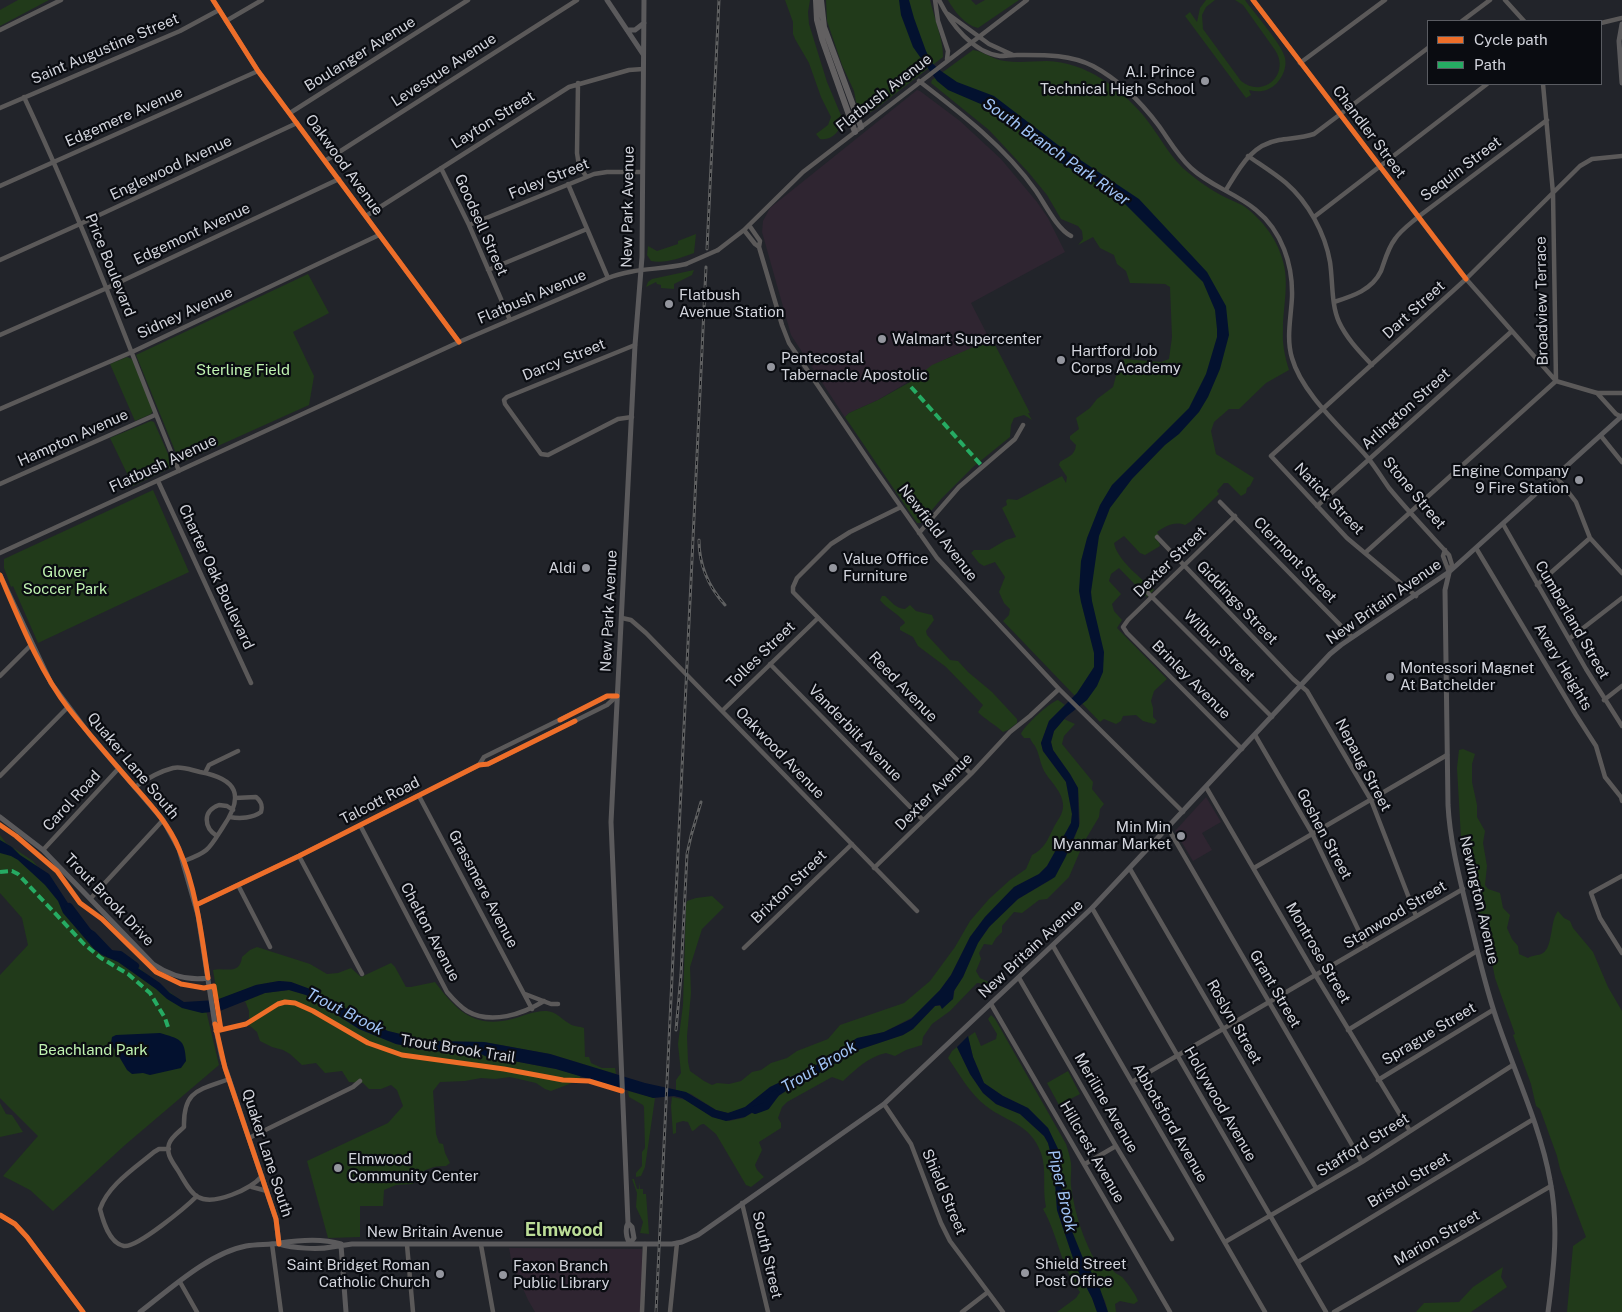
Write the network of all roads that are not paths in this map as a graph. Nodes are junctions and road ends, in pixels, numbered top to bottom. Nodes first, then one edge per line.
1 (62, 0) edge
2 (213, 0) edge
3 (262, 0) edge
4 (468, 0) edge
5 (577, 0) edge
6 (607, 0) edge
7 (644, 0) edge
8 (816, 0) edge
9 (821, 0) edge
10 (935, 0) edge
11 (939, 0) edge
12 (1027, 0) edge
13 (1253, 0) edge
14 (1385, 0) edge
15 (1490, 0) edge
16 (1505, 0) edge
17 (219, 10) junction
18 (946, 13) junction
19 (1622, 18) edge
20 (1463, 20) edge
21 (1523, 20) edge
22 (226, 21) junction
23 (1602, 22) edge
24 (644, 23) junction
25 (1622, 24) edge
26 (0, 30) edge
27 (627, 30) junction
28 (978, 37) junction
29 (972, 42) junction
30 (1427, 49) edge
31 (644, 55) junction
32 (1015, 55) junction
33 (945, 62) junction
34 (1300, 63) junction
35 (644, 69) junction
36 (258, 71) junction
37 (919, 81) junction
38 (578, 83) junction
39 (1622, 83) edge
40 (1486, 85) edge
41 (1543, 85) edge
42 (24, 97) junction
43 (0, 108) edge
44 (290, 113) junction
45 (1340, 116) junction
46 (1547, 120) junction
47 (297, 123) junction
48 (858, 129) junction
49 (1248, 156) junction
50 (1622, 156) edge
51 (325, 161) junction
52 (54, 162) junction
53 (1379, 167) junction
54 (441, 168) junction
55 (642, 172) junction
56 (586, 176) junction
57 (338, 179) junction
58 (568, 184) junction
59 (0, 186) edge
60 (1226, 190) junction
61 (1553, 193) junction
62 (366, 216) junction
63 (1314, 217) junction
64 (1418, 217) junction
65 (80, 224) junction
66 (469, 225) junction
67 (749, 225) junction
68 (587, 229) junction
69 (744, 230) junction
70 (379, 235) junction
71 (1071, 236) dead end
72 (759, 247) junction
73 (0, 260) edge
74 (488, 270) junction
75 (640, 270) junction
76 (608, 278) junction
77 (1466, 279) junction
78 (107, 288) junction
79 (1334, 302) junction
80 (510, 320) junction
81 (1512, 331) junction
82 (0, 335) edge
83 (459, 342) junction
84 (636, 345) junction
85 (132, 352) junction
86 (1372, 365) junction
87 (1556, 381) junction
88 (1597, 393) junction
89 (1622, 394) edge
90 (1324, 408) junction
91 (0, 409) edge
92 (156, 416) junction
93 (1622, 416) edge
94 (632, 417) junction
95 (1023, 425) dead end
96 (1601, 436) junction
97 (1271, 456) joint
98 (1369, 459) junction
99 (1622, 462) edge
100 (180, 471) junction
101 (1556, 476) junction
102 (158, 481) junction
103 (0, 484) edge
104 (1220, 502) dead end
105 (1317, 506) junction
106 (901, 507) junction
107 (1411, 513) junction
108 (1235, 516) junction
109 (1503, 524) junction
110 (919, 533) junction
111 (1157, 537) dead end
112 (1590, 538) junction
113 (1476, 548) junction
114 (0, 553) edge
115 (1366, 553) junction
116 (1184, 566) junction
117 (1449, 572) junction
118 (1622, 573) edge
119 (0, 576) edge
120 (1537, 585) junction
121 (1148, 593) dead end
122 (1416, 596) junction
123 (1152, 597) junction
124 (1622, 598) edge
125 (622, 618) junction
126 (818, 618) junction
127 (1124, 627) joint
128 (1352, 637) junction
129 (1569, 640) junction
130 (32, 644) junction
131 (770, 664) junction
132 (0, 676) edge
133 (251, 683) dead end
134 (1302, 685) junction
135 (1622, 686) edge
136 (1058, 689) junction
137 (617, 696) junction
138 (1604, 700) junction
139 (68, 707) junction
140 (722, 710) junction
141 (1272, 717) junction
142 (550, 725) junction
143 (1622, 726) edge
144 (553, 732) junction
145 (1255, 735) junction
146 (505, 747) junction
147 (1242, 750) junction
148 (238, 752) dead end
149 (508, 753) junction
150 (1447, 755) junction
151 (479, 765) junction
152 (119, 768) junction
153 (206, 773) junction
154 (971, 774) junction
155 (0, 776) edge
156 (1206, 787) junction
157 (135, 788) junction
158 (419, 796) junction
159 (235, 798) junction
160 (1371, 800) junction
161 (1622, 801) edge
162 (233, 810) junction
163 (1183, 812) junction
164 (230, 817) junction
165 (0, 818) edge
166 (163, 820) junction
167 (923, 820) junction
168 (360, 825) junction
169 (1168, 828) junction
170 (1312, 834) junction
171 (218, 836) junction
172 (852, 844) junction
173 (43, 850) junction
174 (299, 856) junction
175 (184, 861) junction
176 (874, 868) junction
177 (1254, 868) junction
178 (1130, 869) junction
179 (1622, 876) edge
180 (238, 885) junction
181 (1462, 889) junction
182 (91, 898) junction
183 (196, 905) junction
184 (1092, 908) junction
185 (917, 912) dead end
186 (1416, 916) junction
187 (1053, 946) junction
188 (1366, 946) junction
189 (270, 947) dead end
190 (744, 948) dead end
191 (1477, 951) junction
192 (1622, 953) edge
193 (362, 974) dead end
194 (1316, 976) junction
195 (208, 978) junction
196 (1019, 978) junction
197 (525, 994) junction
198 (544, 1001) junction
199 (1269, 1003) junction
200 (558, 1004) dead end
201 (992, 1004) junction
202 (532, 1009) junction
203 (1493, 1010) junction
204 (1223, 1029) junction
205 (1348, 1030) junction
206 (1178, 1055) junction
207 (1513, 1065) junction
208 (229, 1080) junction
209 (1378, 1080) junction
210 (360, 1081) dead end
211 (1132, 1082) junction
212 (884, 1104) junction
213 (1532, 1120) junction
214 (1410, 1131) junction
215 (249, 1138) junction
216 (1116, 1146) junction
217 (169, 1149) junction
218 (1362, 1162) junction
219 (1085, 1164) junction
220 (262, 1176) junction
221 (1551, 1186) junction
222 (250, 1187) junction
223 (1316, 1188) junction
224 (267, 1191) junction
225 (197, 1196) junction
226 (742, 1203) junction
227 (0, 1215) edge
228 (1270, 1215) junction
229 (1172, 1239) dead end
230 (1225, 1242) junction
231 (630, 1243) junction
232 (677, 1243) junction
233 (272, 1244) junction
234 (280, 1244) junction
235 (645, 1244) junction
236 (341, 1245) junction
237 (407, 1245) junction
238 (481, 1245) junction
239 (1298, 1262) junction
240 (180, 1282) junction
241 (988, 1292) junction
242 (83, 1312) edge
243 (140, 1312) edge
244 (197, 1312) edge
245 (281, 1312) edge
246 (346, 1312) edge
247 (413, 1312) edge
248 (493, 1312) edge
249 (642, 1312) edge
250 (670, 1312) edge
251 (768, 1312) edge
252 (962, 1312) edge
253 (1003, 1312) edge
254 (1170, 1312) edge
255 (1265, 1312) edge
256 (1326, 1312) edge
257 (1334, 1312) edge
258 (1548, 1312) edge

1 - 26 street
2 - 17 street, Oakwood Avenue
3 - 22 street
4 - 44 street, Boulanger Avenue
5 - 51 street, Levesque Avenue
6 - 27 main road
7 - 24 main road, New Park Avenue
8 - 48 highway
9 - 48 highway
10 - 33 street
11 - 18 street, Stone Street
12 - 28 street, Flatbush Avenue
13 - 34 street, Chandler Street
14 - 34 street
15 - 20 street
16 - 21 street
17 - 22 street, Oakwood Avenue
17 - 42 street, Saint Augustine Street
18 - 28 street
18 - 29 street, Stone Street
19 - 23 street
22 - 36 street, Oakwood Avenue
24 - 27 main road
24 - 31 main road, New Park Avenue
25 - 39 main road
27 - 31 main road
28 - 29 street, Flatbush Avenue
28 - 32 street
29 - 32 street, Stone Street
29 - 33 street, Flatbush Avenue
30 - 45 street
31 - 35 main road, New Park Avenue
32 - 60 street, Stone Street
33 - 37 street, Flatbush Avenue
34 - 45 street, Chandler Street
35 - 38 street, Layton Street
35 - 55 main road, New Park Avenue
36 - 44 street, Oakwood Avenue
36 - 52 street, Edgemere Avenue
37 - 48 street, Flatbush Avenue
37 - 71 street
38 - 54 street, Layton Street
38 - 56 street
40 - 53 street
41 - 46 street, Broadview Terrace
42 - 43 street, Saint Augustine Street
42 - 52 street, Price Boulevard
44 - 47 street, Oakwood Avenue
45 - 49 street
45 - 53 street, Chandler Street
46 - 61 street, Broadview Terrace
46 - 64 street, Sequin Street
47 - 51 street, Oakwood Avenue
47 - 65 street, Englewood Avenue
48 - 67 street, Flatbush Avenue
49 - 60 street
49 - 63 street
50 - 61 street, Dart Street
51 - 57 street, Oakwood Avenue
52 - 59 street, Edgemere Avenue
52 - 65 street, Price Boulevard
53 - 63 street
53 - 64 street, Chandler Street
54 - 62 street, Layton Street
54 - 66 street, Goodsell Street
55 - 56 street, Foley Street
55 - 75 main road, New Park Avenue
56 - 58 street, Foley Street
57 - 62 street, Oakwood Avenue
57 - 78 street, Edgemont Avenue
58 - 66 street, Foley Street
58 - 68 street
60 - 90 street, Stone Street
61 - 77 street, Dart Street
61 - 87 street, Broadview Terrace
62 - 70 street, Oakwood Avenue
63 - 79 street
64 - 77 street, Chandler Street
64 - 79 street, Sequin Street
65 - 73 street, Englewood Avenue
65 - 78 street, Price Boulevard
66 - 74 street, Goodsell Street
67 - 69 street, Flatbush Avenue
67 - 72 street, Newfield Avenue
68 - 74 street
68 - 76 street
69 - 72 street, Newfield Avenue
69 - 75 street, Flatbush Avenue, bridge
70 - 83 street, Oakwood Avenue
70 - 85 street, Sidney Avenue
72 - 106 street, Newfield Avenue
74 - 80 street, Goodsell Street
75 - 76 street, Flatbush Avenue
75 - 84 main road, New Park Avenue
76 - 80 street, Flatbush Avenue
77 - 81 street, Chandler Street
77 - 86 street, Dart Street
78 - 82 street, Edgemont Avenue
78 - 85 street, Price Boulevard
79 - 86 street
80 - 83 street, Flatbush Avenue
81 - 87 street, Chandler Street
81 - 98 street, Arlington Street
83 - 100 street, Flatbush Avenue
84 - 94 main road, New Park Avenue
84 - 94 street, Darcy Street
85 - 91 street, Sidney Avenue
85 - 92 street, Price Boulevard
86 - 90 street, Dart Street
87 - 88 street
87 - 107 street, Broadview Terrace
88 - 89 street
88 - 93 street
90 - 97 street, Dart Street
90 - 98 street, Stone Street
92 - 100 street, Price Boulevard
92 - 103 street, Hampton Avenue
93 - 96 main road, New Britain Avenue
94 - 125 main road, New Park Avenue
95 - 110 street
96 - 99 street
96 - 101 main road, New Britain Avenue
97 - 105 street, Natick Street
98 - 105 street, Arlington Street
98 - 107 street, Stone Street
100 - 102 street, Flatbush Avenue
101 - 109 main road, New Britain Avenue
101 - 112 street
102 - 114 street, Flatbush Avenue
102 - 133 street, Charter Oak Boulevard
104 - 108 street, Clermont Street
105 - 115 street, Natick Street
106 - 110 street, Newfield Avenue
106 - 126 street, Reed Avenue
107 - 115 street, Broadview Terrace
107 - 117 street, Stone Street
108 - 116 street, Dexter Street
108 - 128 street, Clermont Street
109 - 113 main road, New Britain Avenue
109 - 120 street, Cumberland Street
110 - 136 street, Newfield Avenue
111 - 116 street, Giddings Street
112 - 118 street
112 - 120 street
113 - 117 main road, New Britain Avenue
113 - 161 street, Avery Heights
115 - 122 street, Natick Street
116 - 123 street, Dexter Street
116 - 134 street, Giddings Street
117 - 122 main road, New Britain Avenue
117 - 150 main road, Newington Avenue
119 - 130 main road, Quaker Lane South
120 - 129 street, Cumberland Street
121 - 123 street, Wilbur Street
122 - 128 main road, New Britain Avenue
123 - 127 street, Dexter Street
123 - 141 street, Wilbur Street
124 - 129 street
125 - 137 main road, New Park Avenue
125 - 140 street, Oakwood Avenue
126 - 131 street, Tolles Street
126 - 154 street, Reed Avenue
127 - 147 street, Brinley Avenue
128 - 134 main road, New Britain Avenue
129 - 138 street, Cumberland Street
130 - 132 street
130 - 139 main road, Quaker Lane South
131 - 140 street, Tolles Street
131 - 167 street, Vanderbilt Avenue
134 - 141 main road, New Britain Avenue
134 - 160 street, Nepaug Street
135 - 138 street
136 - 154 street, Dexter Avenue
136 - 163 street, Newfield Avenue
137 - 142 street, Talcott Road
137 - 144 street, Talcott Road
137 - 231 main road, New Park Avenue
138 - 143 street, Cumberland Street
139 - 152 main road, Quaker Lane South
139 - 155 street
140 - 172 street, Oakwood Avenue
141 - 145 main road, New Britain Avenue
142 - 144 street
142 - 146 street, Talcott Road
144 - 149 street, Talcott Road
145 - 147 main road, New Britain Avenue
145 - 170 street, Goshen Street
146 - 149 street
146 - 151 street, Talcott Road
147 - 156 main road, New Britain Avenue
148 - 153 street
149 - 151 street, Talcott Road
150 - 160 street
150 - 181 main road, Newington Avenue
151 - 158 street, Talcott Road
152 - 157 main road, Quaker Lane South
152 - 173 street, Carol Road
153 - 157 street
153 - 159 street
154 - 167 street, Dexter Avenue
156 - 163 main road, New Britain Avenue
156 - 177 street, Montrose Street
157 - 166 main road, Quaker Lane South
158 - 168 street, Talcott Road
158 - 197 street, Grassmere Avenue
159 - 162 street
159 - 164 street
160 - 170 street
160 - 186 street, Nepaug Street
162 - 164 street
162 - 171 street
163 - 169 main road, New Britain Avenue
164 - 171 street
165 - 173 main road, Trout Brook Drive
166 - 175 main road, Quaker Lane South
166 - 182 street
167 - 176 street, Dexter Avenue
168 - 174 street, Talcott Road
168 - 202 street, Chelton Avenue
169 - 178 main road, New Britain Avenue
169 - 199 street, Grant Street
170 - 177 street
170 - 188 street, Goshen Street
171 - 175 street
172 - 176 street, Oakwood Avenue
172 - 190 street, Brixton Street
173 - 182 main road, Trout Brook Drive
174 - 180 street, Talcott Road
174 - 193 street
175 - 183 main road, Quaker Lane South
176 - 185 street, Oakwood Avenue
177 - 194 street, Montrose Street
178 - 184 main road, New Britain Avenue
178 - 204 street, Roslyn Street
179 - 192 street
180 - 183 street, Talcott Road
180 - 189 street
181 - 186 street, Stanwood Street
181 - 191 main road, Newington Avenue
182 - 195 main road, Trout Brook Drive
183 - 195 main road, Quaker Lane South
184 - 187 main road, New Britain Avenue
184 - 206 street, Hollywood Avenue
186 - 188 street, Stanwood Street
187 - 196 main road, New Britain Avenue
187 - 211 street, Abbotsford Avenue
188 - 194 street, Stanwood Street
191 - 203 main road, Newington Avenue
191 - 205 street
194 - 199 street, Stanwood Street
194 - 205 street, Montrose Street
195 - 208 main road, Quaker Lane South
196 - 201 main road, New Britain Avenue
196 - 216 street, Meriline Avenue
197 - 198 street
197 - 202 street, Grassmere Avenue
198 - 200 street
198 - 202 street
199 - 204 street, Stanwood Street
199 - 218 street, Grant Street
201 - 212 main road, New Britain Avenue
201 - 219 street, Hillcrest Avenue
203 - 207 main road, Newington Avenue
203 - 209 street, Sprague Street
204 - 206 street, Stanwood Street
204 - 223 street, Roslyn Street
205 - 209 street, Montrose Street
206 - 211 street, Stanwood Street
206 - 228 street, Hollywood Avenue
207 - 213 main road, Newington Avenue
207 - 214 street, Stafford Street
208 - 215 main road, Quaker Lane South
208 - 217 street
209 - 214 street, Montrose Street
210 - 215 street
211 - 230 street, Abbotsford Avenue
212 - 226 main road, New Britain Avenue
212 - 241 street, Shield Street
213 - 221 main road, Newington Avenue
213 - 239 street, Bristol Street
214 - 218 street, Stafford Street
215 - 220 main road, Quaker Lane South
216 - 219 street
216 - 229 street, Meriline Avenue
217 - 225 street
217 - 225 street
218 - 223 street, Stafford Street
219 - 254 street, Hillcrest Avenue
220 - 222 street
220 - 224 main road, Quaker Lane South
221 - 257 street, Marion Street
221 - 258 main road, Newington Avenue
222 - 224 street
222 - 225 street
223 - 228 street, Stafford Street
224 - 234 main road, Quaker Lane South
226 - 232 main road, New Britain Avenue
226 - 251 street, South Street
227 - 242 street
228 - 230 street, Stafford Street
228 - 239 street, Hollywood Avenue
230 - 255 street, Abbotsford Avenue
231 - 235 main road, New Britain Avenue
231 - 238 main road, New Britain Avenue
232 - 235 main road, New Britain Avenue
232 - 250 street
233 - 234 main road, New Britain Avenue
233 - 240 main road, New Britain Avenue
233 - 245 street
234 - 236 main road, New Britain Avenue
235 - 249 street
236 - 237 main road, New Britain Avenue
236 - 246 main road
237 - 238 main road, New Britain Avenue
237 - 247 street
238 - 248 street
239 - 256 street, Hollywood Avenue
240 - 243 main road, New Britain Avenue
240 - 244 street
241 - 252 street
241 - 253 street, Shield Street

